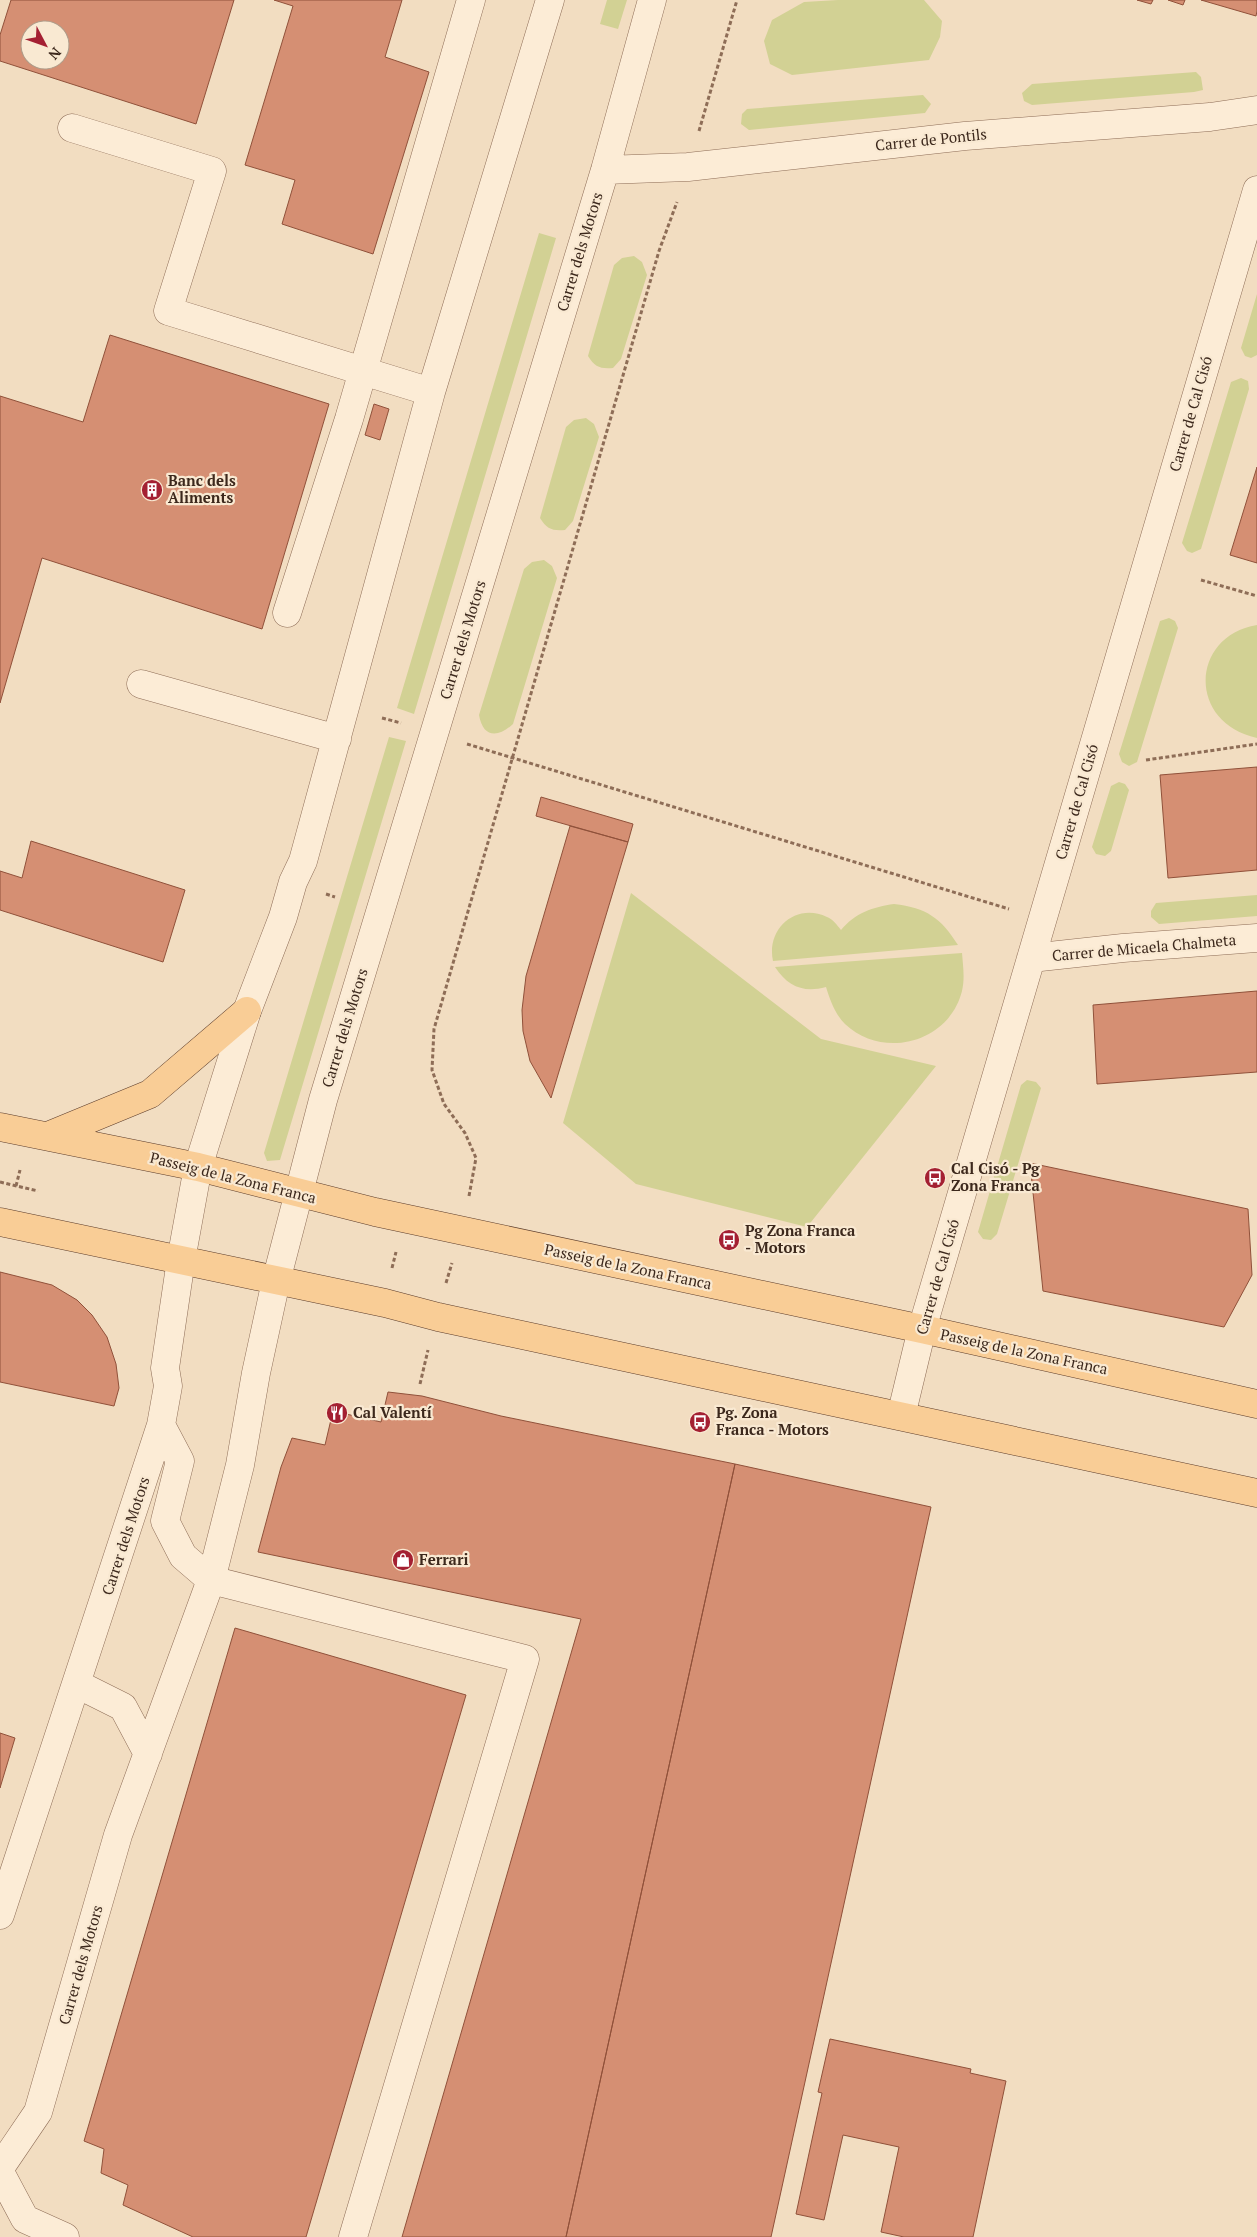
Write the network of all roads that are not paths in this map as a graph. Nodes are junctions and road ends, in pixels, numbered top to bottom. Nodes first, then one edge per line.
1 (471, 0) edge
2 (550, 0) edge
3 (652, 0) edge
4 (1257, 110) edge
5 (72, 128) dead end
6 (605, 170) junction
7 (1257, 190) edge
8 (363, 370) junction
9 (431, 392) junction
10 (287, 613) dead end
11 (141, 684) dead end
12 (337, 739) junction
13 (1257, 938) edge
14 (1031, 958) junction
15 (247, 1011) junction
16 (0, 1127) edge
17 (48, 1136) junction
18 (198, 1167) junction
19 (298, 1194) junction
20 (0, 1222) edge
21 (181, 1260) junction
22 (276, 1281) junction
23 (922, 1329) junction
24 (1257, 1404) edge
25 (901, 1416) junction
26 (162, 1425) junction
27 (1257, 1493) edge
28 (211, 1580) junction
29 (77, 1684) junction
30 (148, 1754) junction
31 (0, 1916) edge
32 (0, 2168) edge
33 (0, 2172) edge
34 (25, 2228) edge
35 (65, 2237) edge
36 (353, 2237) edge

1 - 8 street
2 - 9 street
3 - 6 street, Carrer dels Motors
4 - 6 street, Carrer de Pontils
5 - 8 street
6 - 19 street, Carrer dels Motors
7 - 14 street, Carrer de Cal Cisó
8 - 9 street
8 - 10 street
9 - 12 street
11 - 12 street
12 - 15 street
13 - 14 street, Carrer de Micaela Chalmeta
14 - 23 street, Carrer de Cal Cisó
15 - 17 main road
15 - 18 street
16 - 17 main road, Passeig de la Zona Franca
17 - 18 main road, Passeig de la Zona Franca
18 - 19 main road, Passeig de la Zona Franca
18 - 21 street, Carrer dels Motors
19 - 22 street, Carrer dels Motors
19 - 23 main road, Passeig de la Zona Franca
20 - 21 main road
21 - 22 main road
21 - 26 street, Carrer dels Motors
22 - 25 main road
22 - 28 street, Carrer dels Motors
23 - 24 main road, Passeig de la Zona Franca
23 - 25 street, Carrer de Cal Cisó
25 - 27 main road
26 - 28 street
26 - 29 street, Carrer dels Motors
28 - 30 street, Carrer dels Motors
28 - 36 street
29 - 30 street
29 - 31 street, Carrer dels Motors
30 - 32 street, Carrer dels Motors
33 - 34 street
34 - 35 street

